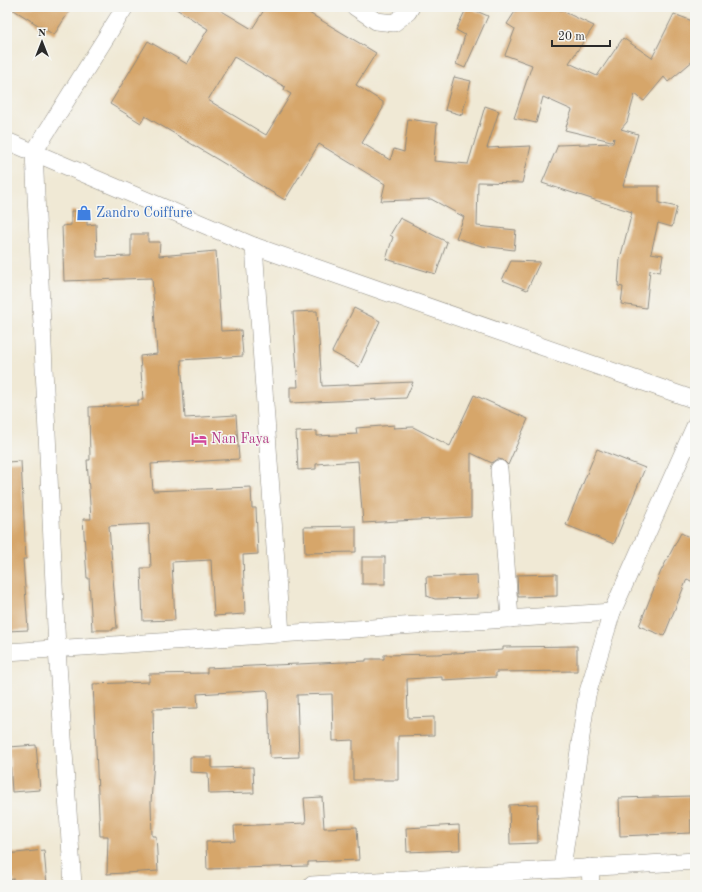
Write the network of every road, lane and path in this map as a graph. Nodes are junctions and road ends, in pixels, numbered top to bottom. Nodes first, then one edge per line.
1 (125, 7) edge
2 (355, 7) edge
3 (411, 7) edge
4 (7, 141) edge
5 (34, 152) junction
6 (254, 246) junction
7 (695, 400) edge
8 (695, 426) edge
9 (499, 469) dead end
10 (612, 612) junction
11 (510, 619) junction
12 (280, 634) junction
13 (57, 649) junction
14 (7, 652) edge
15 (695, 861) edge
16 (590, 867) junction
17 (562, 868) junction
18 (73, 885) edge
19 (312, 885) edge
20 (591, 885) edge

1 - 5 street
2 - 3 street
4 - 5 street
5 - 6 street
5 - 13 street
6 - 7 street
6 - 12 street
8 - 10 street
9 - 11 street
10 - 11 street
10 - 17 street
11 - 12 street
12 - 13 street
13 - 14 street
13 - 18 street
15 - 16 street
16 - 17 street
16 - 20 street
17 - 19 street

